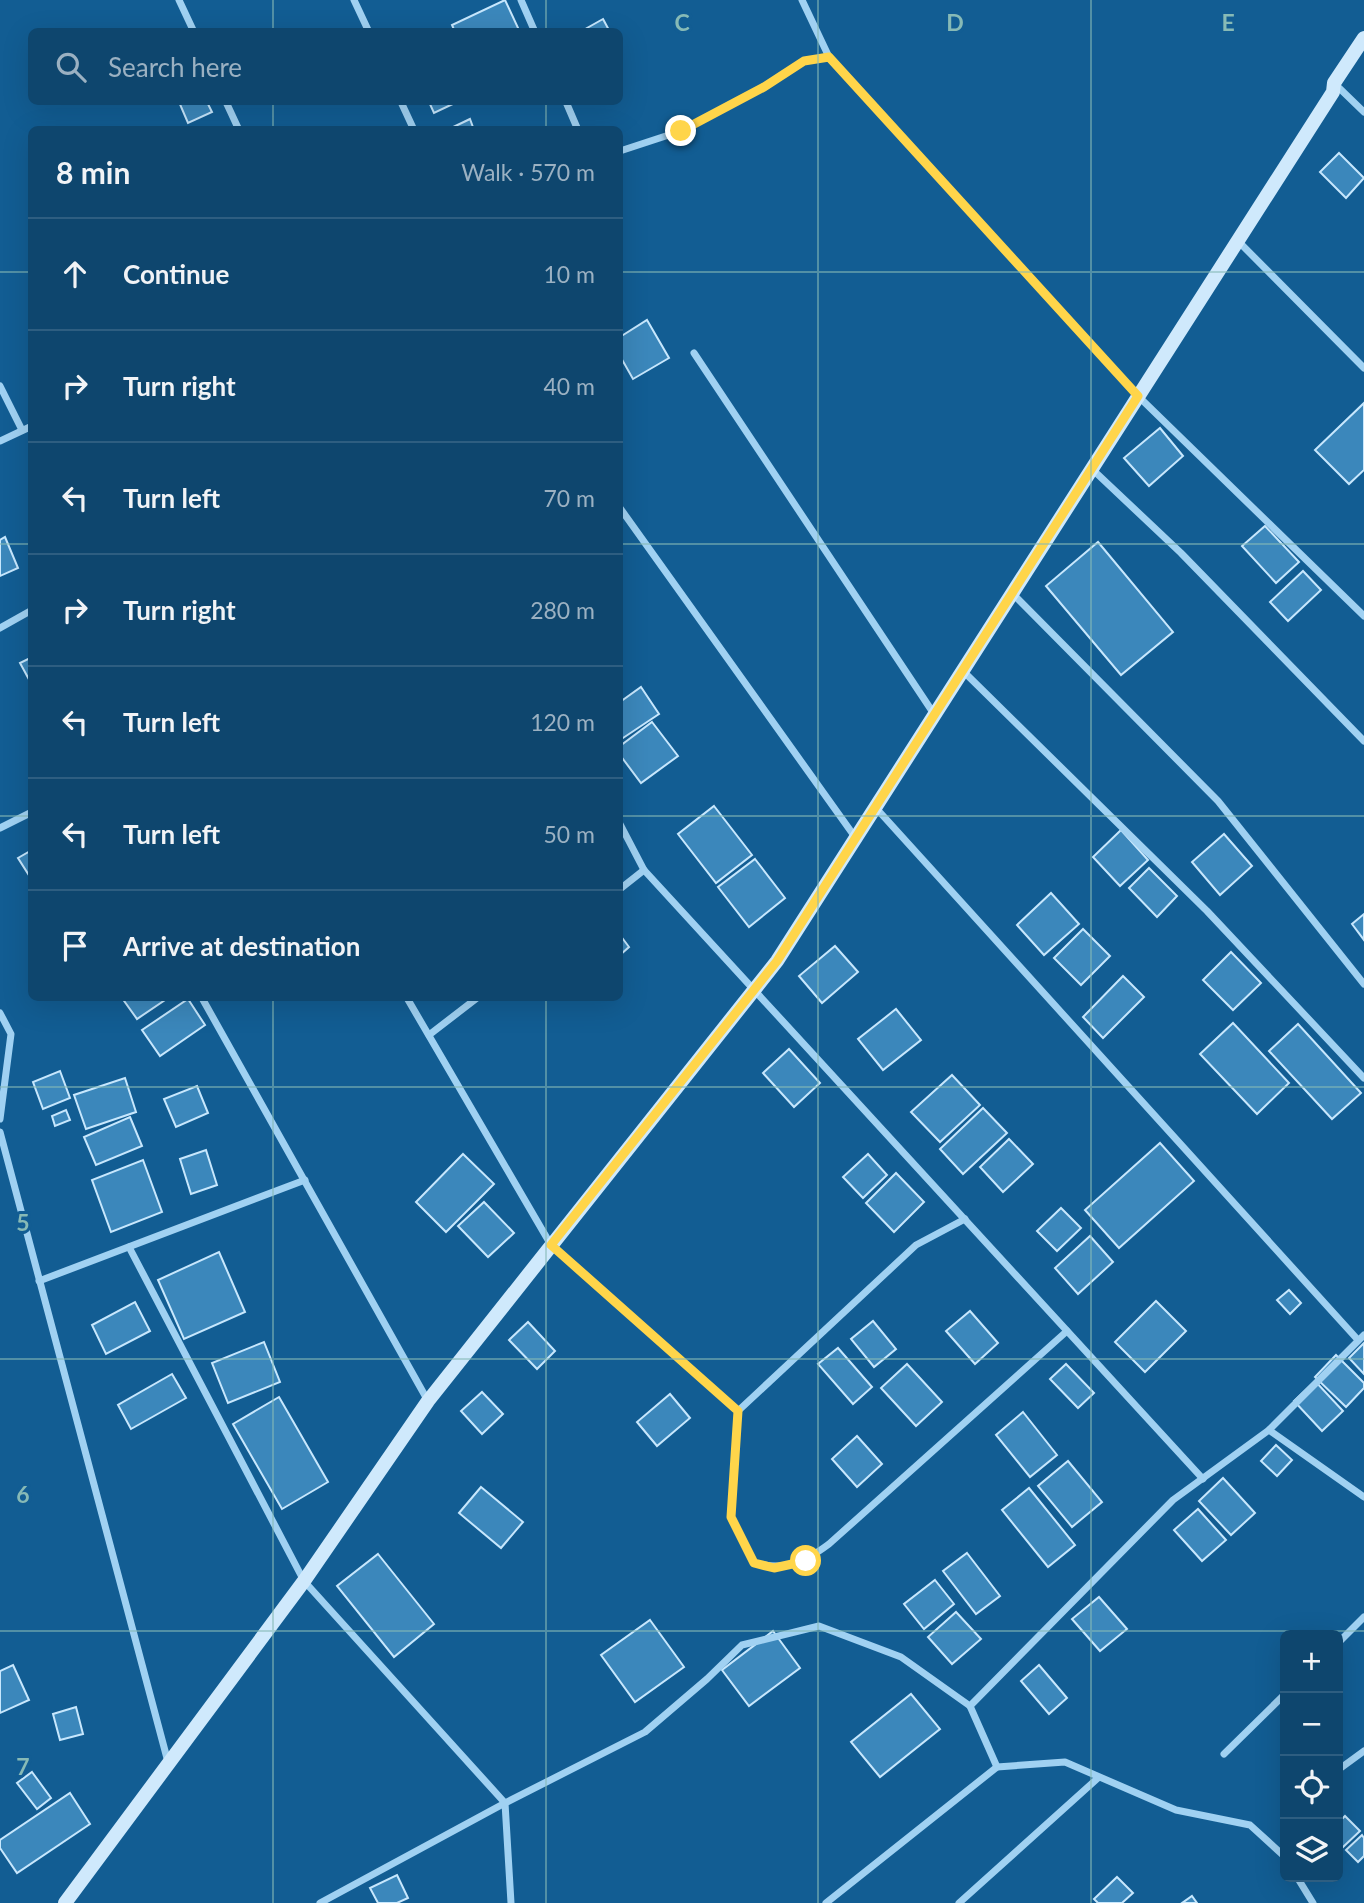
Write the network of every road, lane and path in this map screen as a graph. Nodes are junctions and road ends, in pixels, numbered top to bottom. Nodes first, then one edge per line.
1 (179, 0) edge
2 (354, 0) edge
3 (521, 0) edge
4 (802, 0) edge
5 (192, 28) edge
6 (367, 28) edge
7 (533, 28) edge
8 (1364, 38) edge
9 (829, 57) junction
10 (1334, 83) junction
11 (227, 105) edge
12 (402, 105) edge
13 (567, 105) edge
14 (1364, 112) edge
15 (237, 126) edge
16 (412, 126) edge
17 (576, 126) edge
18 (623, 150) edge
19 (1238, 241) junction
20 (694, 353) dead end
21 (1364, 368) edge
22 (0, 386) edge
23 (1138, 396) junction
24 (28, 428) edge
25 (22, 430) junction
26 (0, 442) edge
27 (1092, 468) junction
28 (623, 512) edge
29 (1012, 593) junction
30 (28, 612) edge
31 (1364, 616) edge
32 (0, 628) edge
33 (963, 671) junction
34 (935, 715) junction
35 (1364, 741) edge
36 (875, 807) junction
37 (28, 814) edge
38 (0, 828) edge
39 (623, 830) edge
40 (856, 838) junction
41 (645, 870) junction
42 (623, 887) edge
43 (1364, 984) edge
44 (754, 990) junction
45 (204, 1001) edge
46 (409, 1001) edge
47 (473, 1001) edge
48 (0, 1013) edge
49 (429, 1034) junction
50 (1364, 1079) edge
51 (0, 1119) edge
52 (0, 1132) edge
53 (305, 1180) junction
54 (965, 1219) junction
55 (551, 1245) junction
56 (129, 1247) junction
57 (38, 1281) junction
58 (1068, 1331) junction
59 (1361, 1337) edge
60 (428, 1401) junction
61 (738, 1411) junction
62 (1269, 1430) junction
63 (1203, 1479) junction
64 (1364, 1497) edge
65 (304, 1581) junction
66 (1364, 1617) edge
67 (1343, 1638) edge
68 (1280, 1699) edge
69 (970, 1706) junction
70 (1364, 1751) edge
71 (1224, 1754) dead end
72 (168, 1762) junction
73 (1343, 1766) edge
74 (997, 1767) junction
75 (1098, 1777) junction
76 (505, 1802) junction
77 (1280, 1851) edge
78 (1300, 1882) edge
79 (65, 1903) edge
80 (320, 1903) edge
81 (511, 1903) edge
82 (826, 1903) edge
83 (959, 1903) edge
84 (1312, 1903) edge

1 - 5 street
2 - 6 street
3 - 7 street
4 - 9 street
8 - 10 street
9 - 18 street
9 - 23 street
10 - 14 street
10 - 19 street
11 - 15 street
12 - 16 street
13 - 17 street
19 - 21 street
19 - 23 street
20 - 34 street
22 - 25 street
23 - 27 street
23 - 31 street
24 - 25 street
25 - 26 street
27 - 29 street
27 - 35 street
28 - 40 street
29 - 33 street
29 - 43 street
30 - 32 street
33 - 34 street
33 - 50 street
34 - 36 street
36 - 40 street
36 - 59 street
37 - 38 street
39 - 41 street
40 - 44 street
41 - 42 street
41 - 44 street
44 - 54 street
44 - 55 street
45 - 53 street
46 - 49 street
47 - 49 street
48 - 51 street
49 - 55 street
52 - 57 street
53 - 56 street
53 - 60 street
54 - 58 street
54 - 61 street
55 - 60 street
55 - 61 street
56 - 57 street
56 - 65 street
57 - 72 street
58 - 61 street
58 - 63 street
59 - 62 street
60 - 65 street
62 - 63 street
62 - 64 street
63 - 69 street
65 - 72 street
65 - 76 street
66 - 67 street
68 - 71 street
69 - 74 street
69 - 76 street
70 - 73 street
72 - 79 street
74 - 75 street
74 - 82 street
75 - 77 street
75 - 83 street
76 - 80 street
76 - 81 street
78 - 84 street

